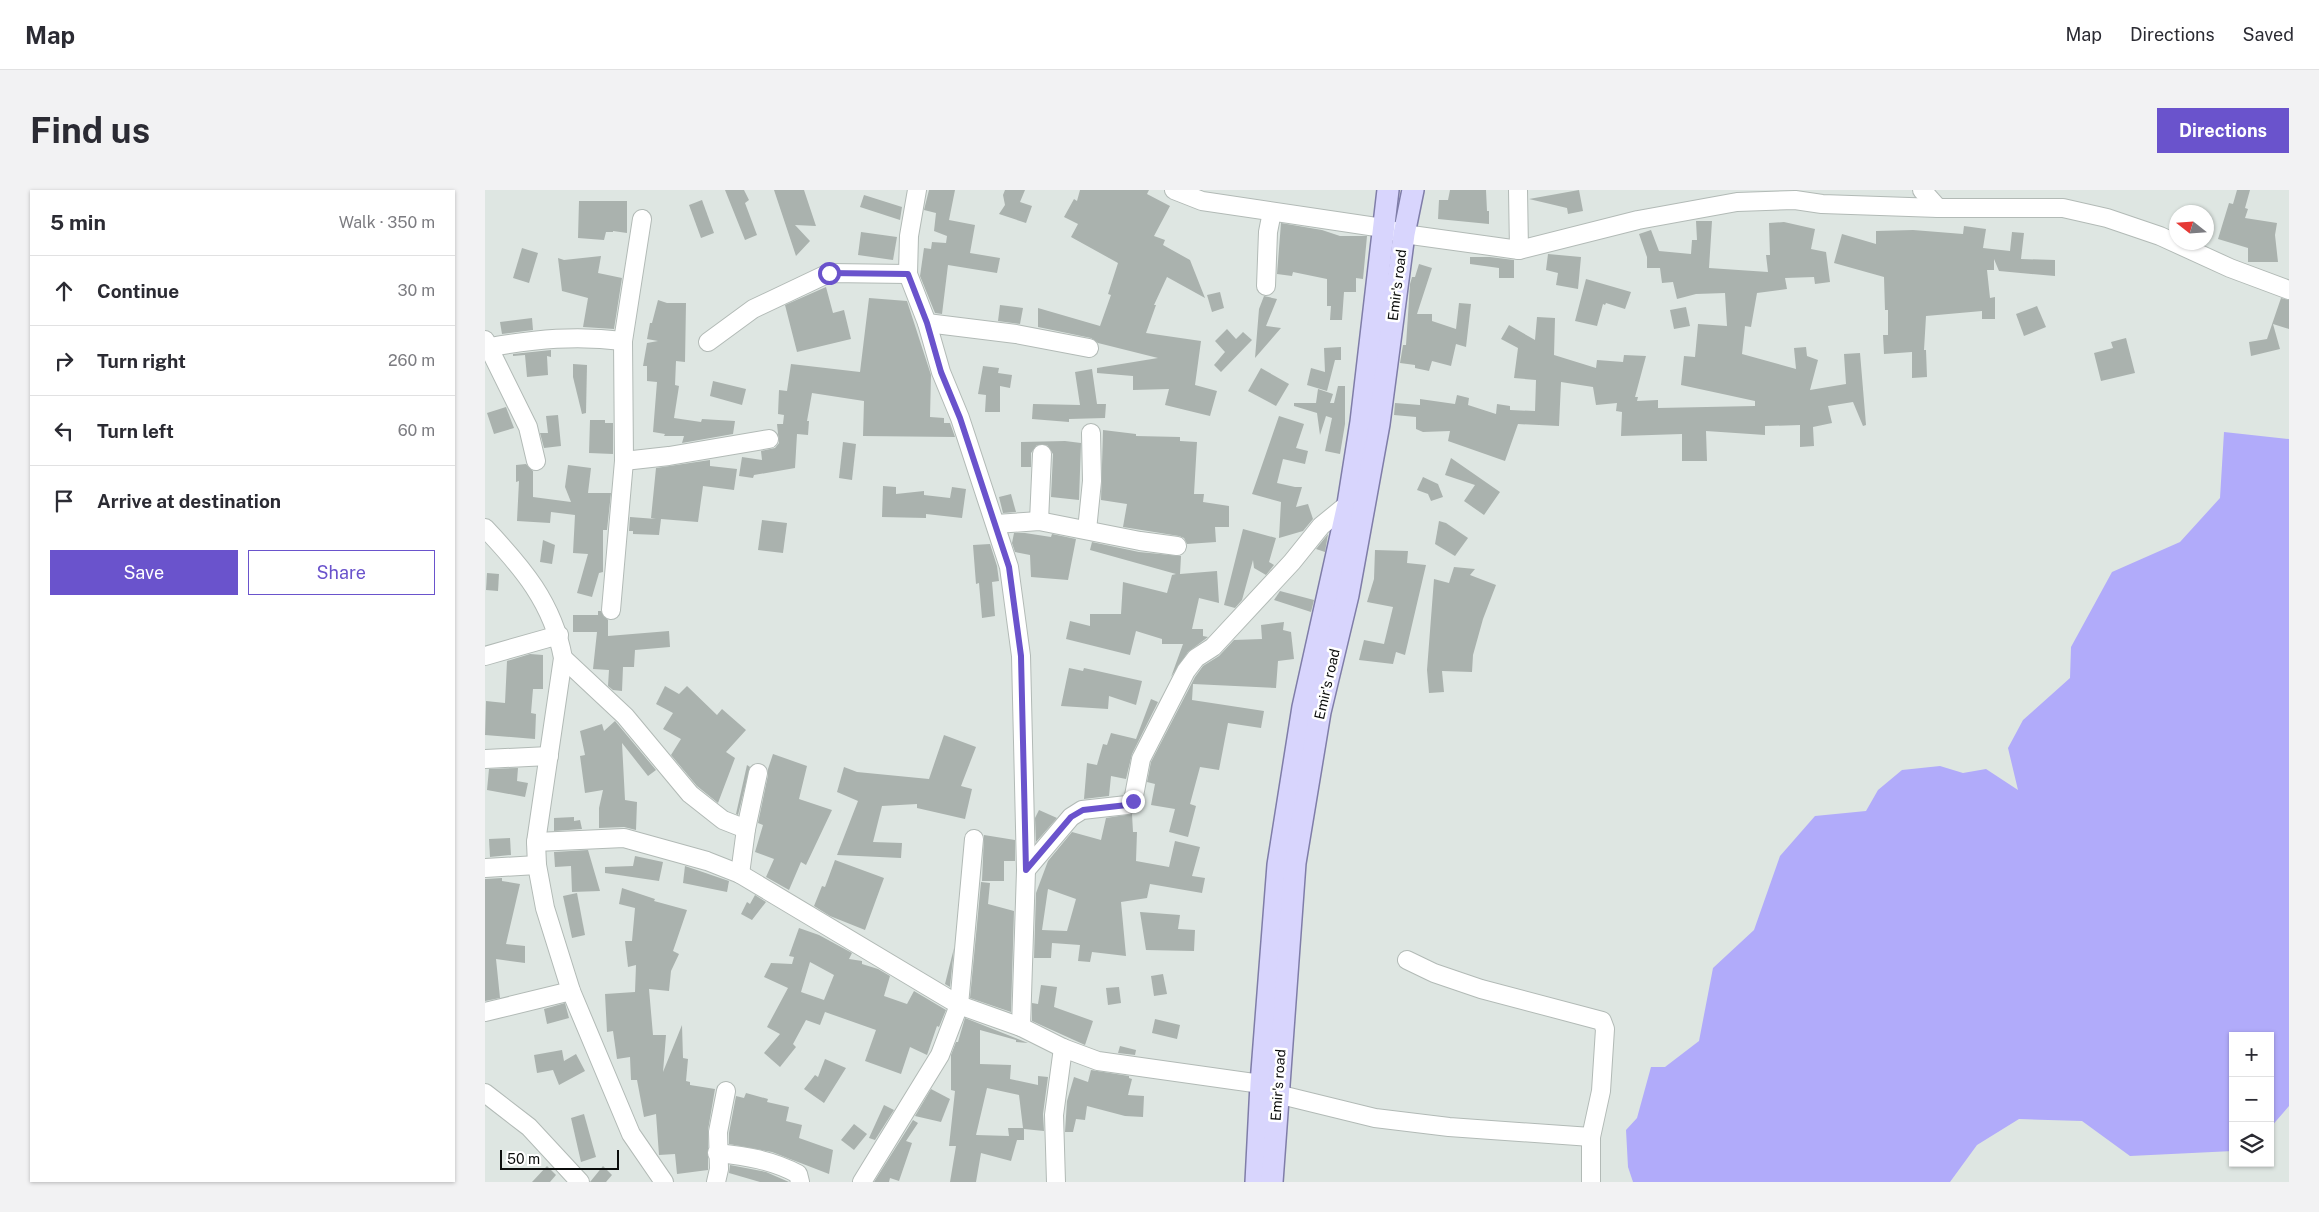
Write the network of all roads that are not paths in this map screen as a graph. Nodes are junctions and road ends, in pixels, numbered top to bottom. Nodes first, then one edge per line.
1 (917, 190) edge
2 (1174, 190) edge
3 (1388, 190) edge
4 (1413, 190) edge
5 (1518, 190) edge
6 (1922, 190) edge
7 (1239, 198) edge
8 (1938, 208) junction
9 (1272, 212) junction
10 (642, 219) dead end
11 (1383, 228) junction
12 (1404, 234) junction
13 (1519, 250) junction
14 (908, 274) junction
15 (1266, 286) dead end
16 (2289, 290) edge
17 (927, 323) junction
18 (623, 341) junction
19 (708, 342) dead end
20 (487, 343) edge
21 (1089, 348) dead end
22 (1091, 433) dead end
23 (769, 439) dead end
24 (1042, 454) dead end
25 (536, 461) dead end
26 (624, 461) junction
27 (1348, 504) junction
28 (1039, 521) junction
29 (996, 524) junction
30 (485, 528) edge
31 (1087, 530) junction
32 (1177, 546) dead end
33 (611, 610) dead end
34 (559, 635) junction
35 (485, 656) edge
36 (563, 658) junction
37 (549, 756) junction
38 (485, 759) edge
39 (758, 773) dead end
40 (746, 830) junction
41 (974, 839) dead end
42 (536, 842) junction
43 (537, 865) junction
44 (485, 868) edge
45 (1026, 870) junction
46 (740, 874) junction
47 (1407, 960) dead end
48 (571, 991) junction
49 (959, 1005) junction
50 (485, 1012) edge
51 (1021, 1026) junction
52 (1063, 1048) junction
53 (1269, 1089) junction
54 (726, 1091) dead end
55 (485, 1093) edge
56 (1591, 1137) junction
57 (717, 1153) junction
58 (579, 1182) edge
59 (664, 1182) edge
60 (716, 1182) edge
61 (800, 1182) edge
62 (862, 1182) edge
63 (1056, 1182) edge
64 (1256, 1182) edge
65 (1273, 1182) edge
66 (1591, 1182) edge

1 - 14 street
2 - 7 street
3 - 11 main road, Emir's road
4 - 12 main road, Emir's road
5 - 13 street
6 - 8 street
7 - 9 street
8 - 13 street
8 - 16 street
9 - 11 street
9 - 15 street
10 - 18 street
11 - 12 street
11 - 27 main road, Emir's road
12 - 13 street
12 - 53 main road, Emir's road
14 - 17 street
14 - 19 street
17 - 21 street
17 - 29 street
18 - 20 street
18 - 26 street
20 - 25 street
22 - 31 street
23 - 26 street
24 - 28 street
26 - 33 street
27 - 45 street
27 - 53 main road, Emir's road
28 - 29 street
28 - 31 street
29 - 45 street
30 - 34 street
31 - 32 street
34 - 35 street
34 - 36 street
36 - 37 street
36 - 40 street
37 - 38 street
37 - 42 street
39 - 40 street
40 - 46 street
41 - 49 street
42 - 43 street
42 - 46 street
43 - 44 street
43 - 48 street
45 - 51 street
46 - 49 street
47 - 56 street
48 - 50 street
48 - 59 street
49 - 51 street
49 - 62 street
51 - 52 street
52 - 53 street
52 - 63 street
53 - 56 street
53 - 64 main road, Emir's road
53 - 65 main road, Emir's road
54 - 57 street
55 - 58 street
56 - 66 street
57 - 60 street
57 - 61 street

